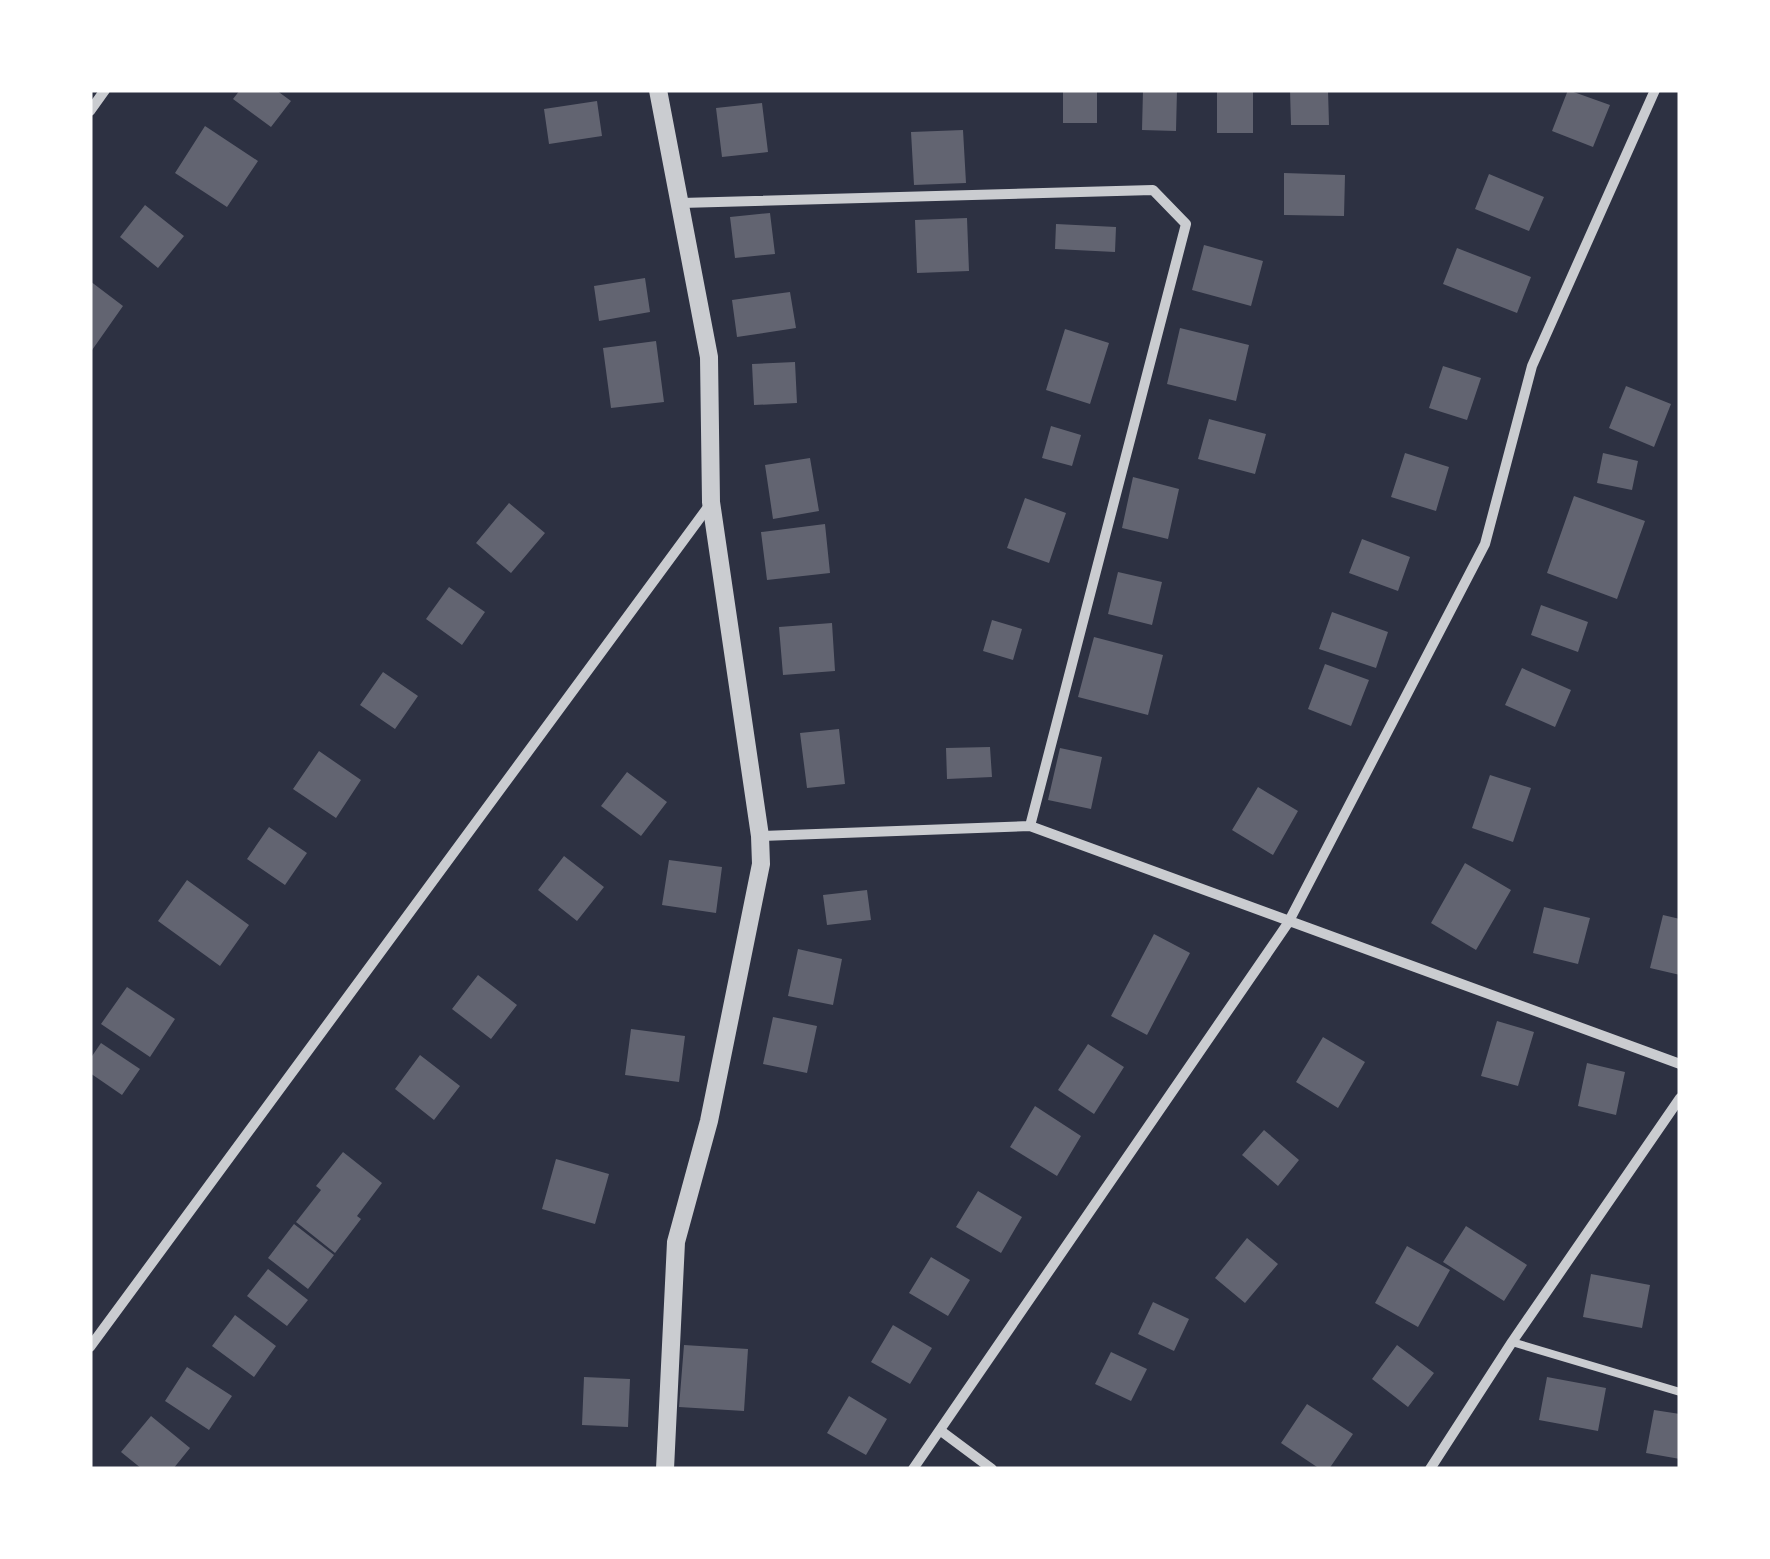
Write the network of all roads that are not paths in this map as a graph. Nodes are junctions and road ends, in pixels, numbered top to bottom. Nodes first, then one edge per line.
1 (106, 90) edge
2 (658, 90) edge
3 (1654, 90) edge
4 (90, 111) edge
5 (682, 204) junction
6 (712, 502) junction
7 (1030, 826) junction
8 (760, 836) junction
9 (1288, 923) junction
10 (1680, 1064) edge
11 (1680, 1098) edge
12 (1512, 1342) junction
13 (90, 1347) edge
14 (1680, 1392) edge
15 (942, 1431) junction
16 (665, 1469) edge
17 (913, 1469) edge
18 (992, 1469) edge
19 (1430, 1469) edge

1 - 4 street
2 - 5 street
3 - 9 street
5 - 6 street
5 - 7 street
6 - 8 street
6 - 13 street
7 - 8 street
7 - 9 street
8 - 16 street
9 - 10 street
9 - 15 street
11 - 12 street
12 - 14 lane
12 - 19 street
15 - 17 street
15 - 18 street

